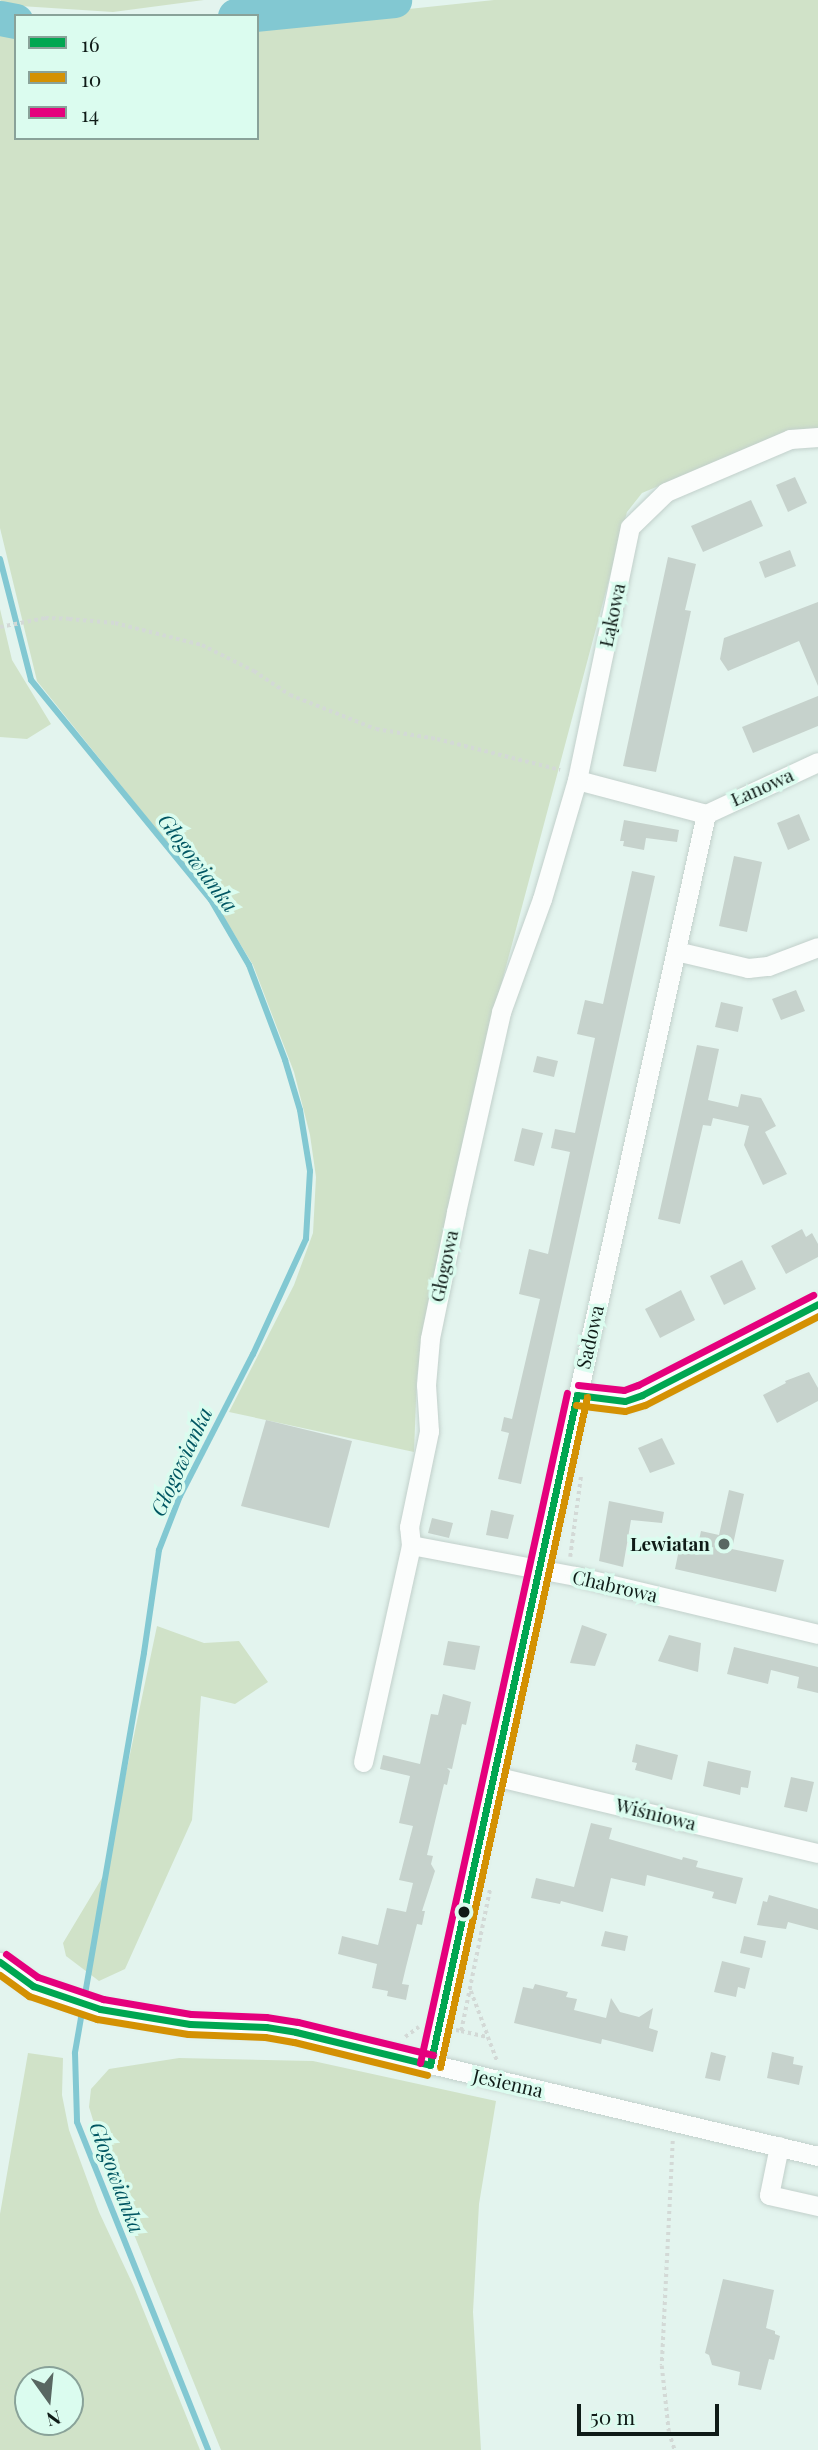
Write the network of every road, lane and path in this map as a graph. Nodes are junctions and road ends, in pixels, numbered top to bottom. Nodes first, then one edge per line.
1 (818, 437) edge
2 (0, 627) edge
3 (818, 762) edge
4 (577, 780) junction
5 (706, 814) junction
6 (818, 947) edge
7 (676, 951) junction
8 (818, 1304) edge
9 (577, 1395) junction
10 (582, 1471) dead end
11 (411, 1545) junction
12 (539, 1568) junction
13 (575, 1576) junction
14 (818, 1634) edge
15 (363, 1762) dead end
16 (494, 1776) junction
17 (818, 1853) edge
18 (491, 1878) dead end
19 (0, 1962) edge
20 (470, 1989) junction
21 (440, 2026) junction
22 (488, 2037) dead end
23 (397, 2044) dead end
24 (430, 2065) junction
25 (675, 2121) junction
26 (779, 2146) junction
27 (818, 2156) edge
28 (818, 2206) edge
29 (675, 2450) edge

1 - 4 street, Łąkowa
2 - 4 path
3 - 5 street, Łanowa
4 - 5 street
4 - 11 street, Głogowa
5 - 7 street, Sadowa
6 - 7 street
7 - 9 street, Sadowa
8 - 9 street
9 - 12 street, Sadowa
10 - 13 path
11 - 12 street, Chabrowa
11 - 15 street, Głogowa
12 - 13 street, Chabrowa
12 - 16 street, Sadowa
13 - 14 street, Chabrowa
16 - 17 street, Wiśniowa
16 - 21 street, Sadowa
18 - 20 path
19 - 24 street, Jesienna
20 - 21 path
20 - 22 path
21 - 23 path
21 - 24 street, Sadowa
24 - 25 street, Jesienna
25 - 26 street, Jesienna
25 - 29 path
26 - 27 street, Jesienna
26 - 28 street

